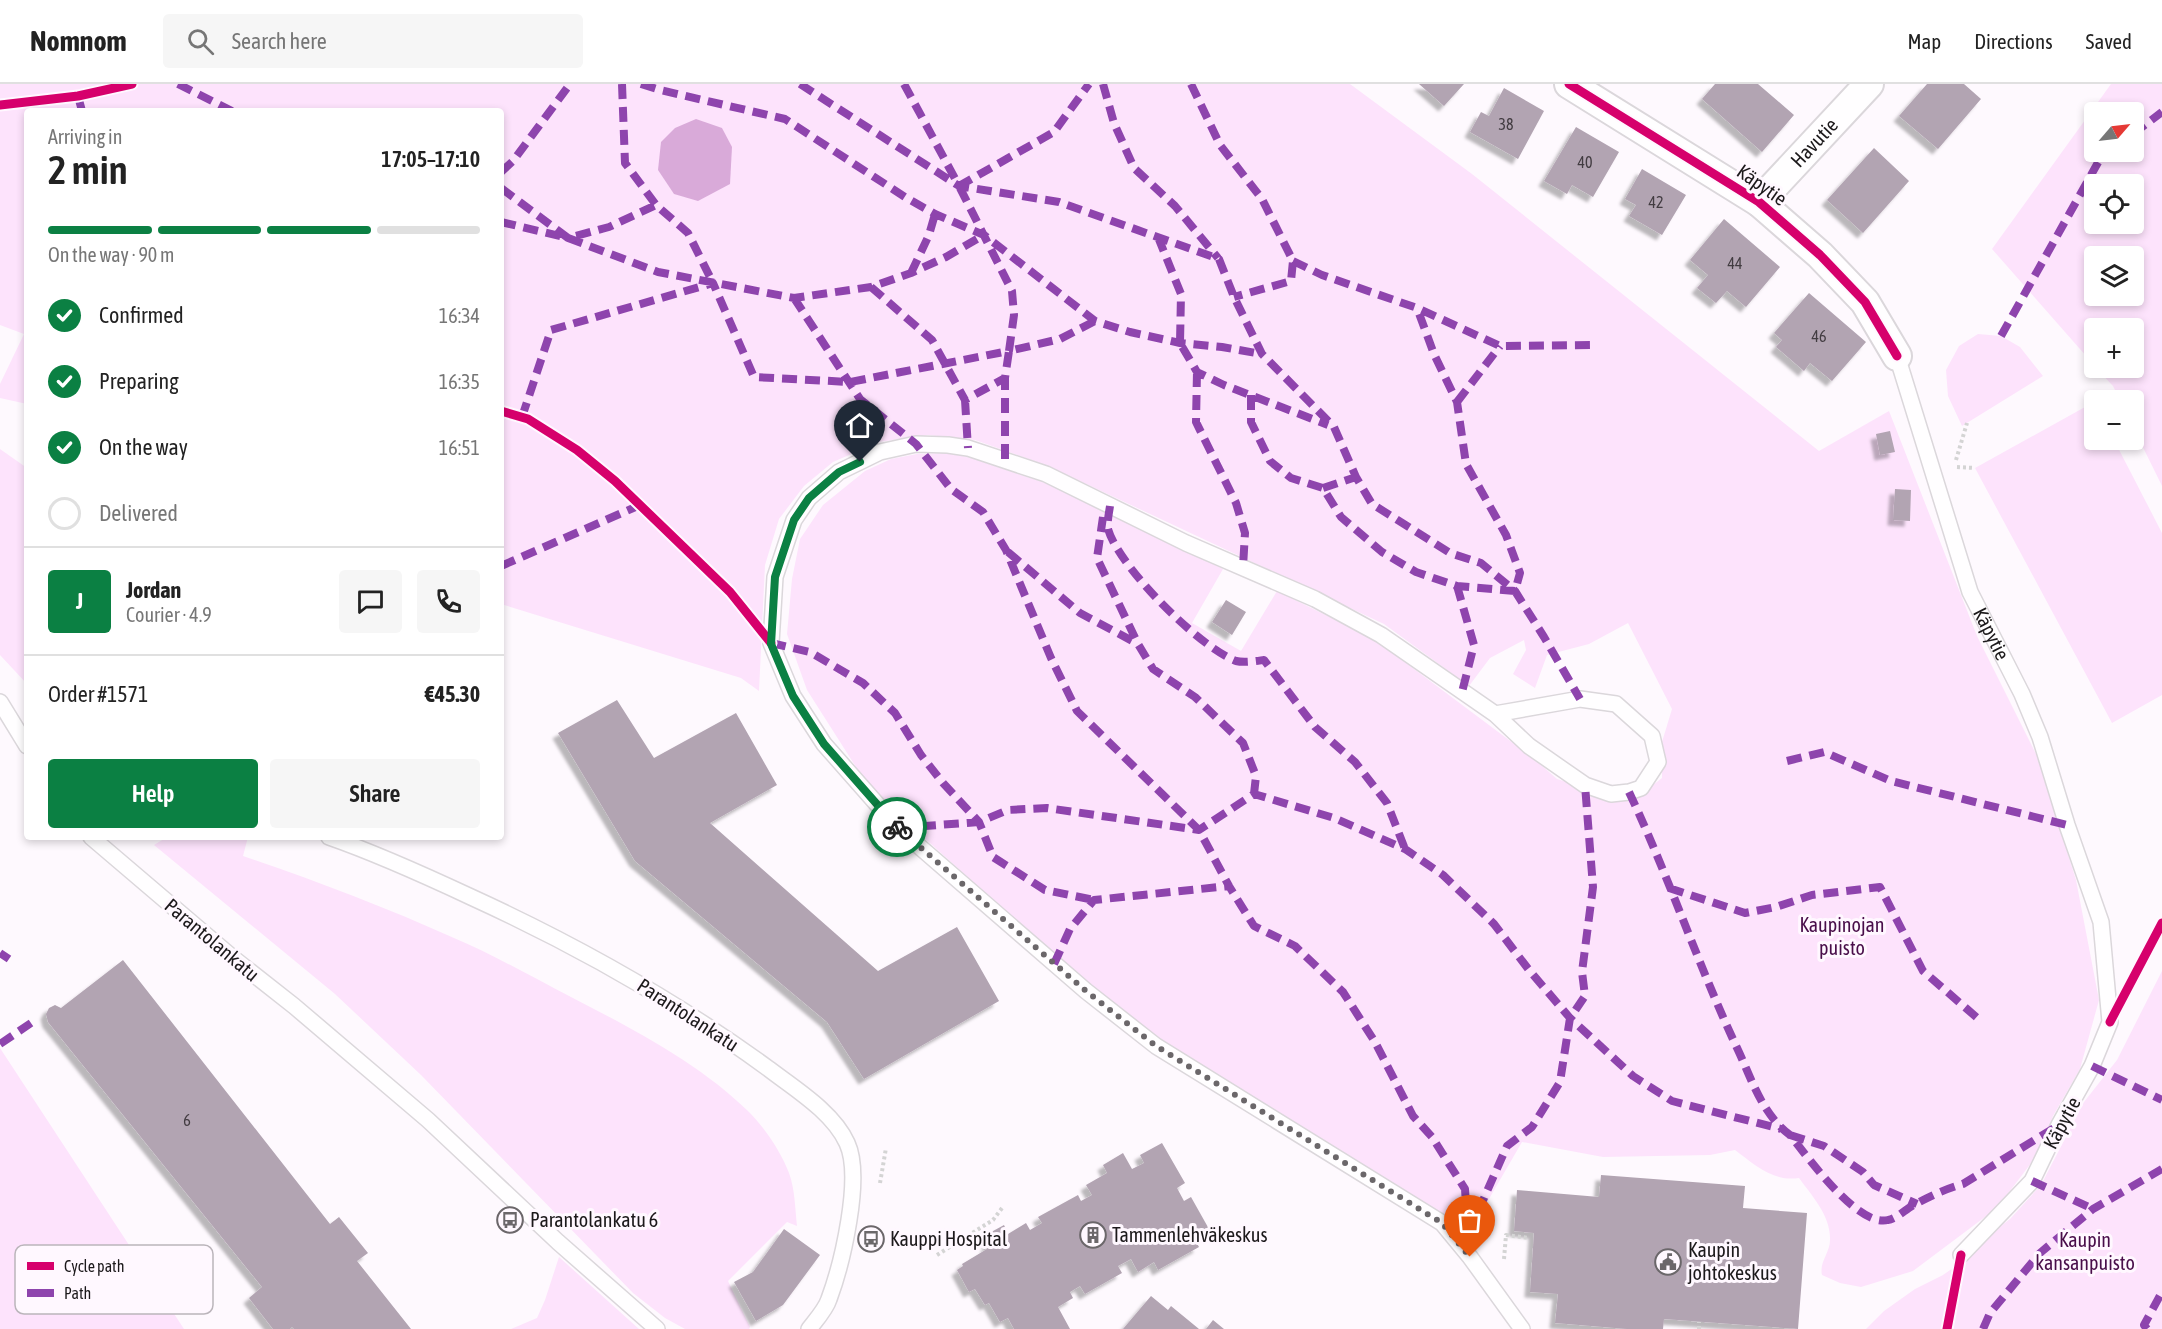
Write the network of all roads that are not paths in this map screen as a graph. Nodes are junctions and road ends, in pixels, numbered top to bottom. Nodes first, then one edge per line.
1 (1569, 84) edge
2 (1869, 84) edge
3 (1759, 202) junction
4 (1897, 356) joint
5 (0, 702) edge
6 (1495, 714) junction
7 (24, 741) edge
8 (95, 840) edge
9 (338, 840) edge
10 (1961, 1255) dead end
11 (657, 1329) edge
12 (809, 1329) edge
13 (1522, 1329) edge

1 - 3 street, Käpytie
2 - 3 street, Havutie
3 - 4 street, Käpytie
4 - 10 lane, Käpytie
5 - 7 lane
6 - 6 lane
6 - 13 lane
8 - 11 lane, Parantolankatu
9 - 12 lane, Parantolankatu

